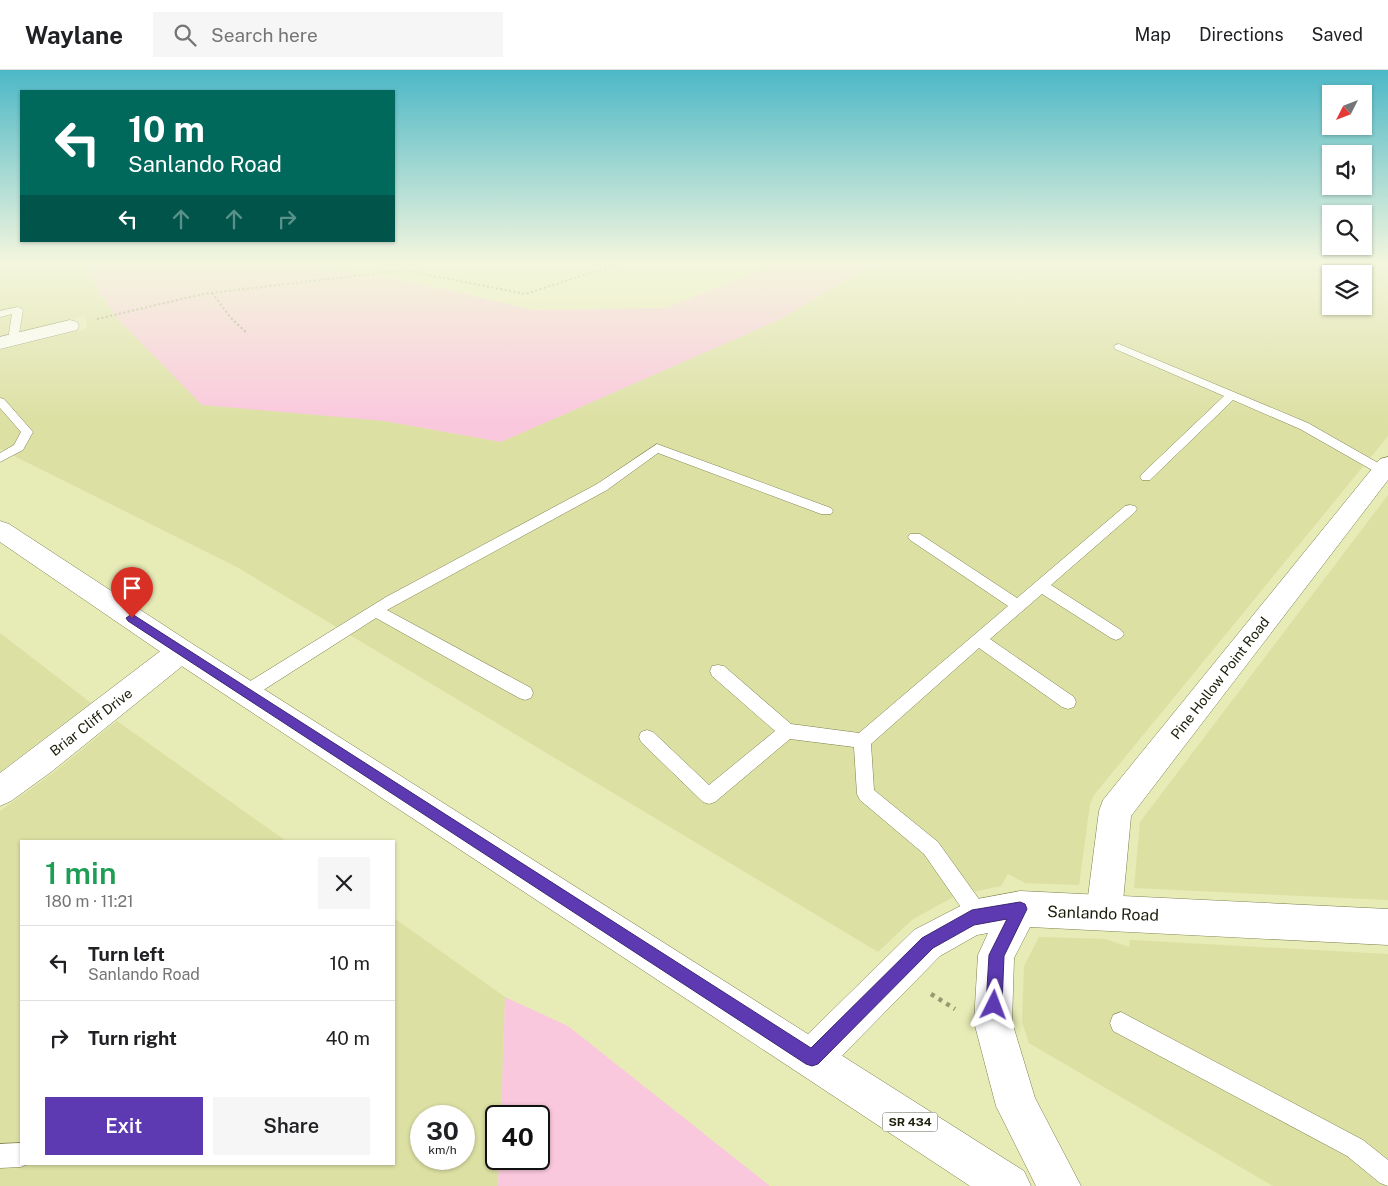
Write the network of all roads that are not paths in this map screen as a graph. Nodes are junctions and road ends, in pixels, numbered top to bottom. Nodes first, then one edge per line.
1 (16, 316) edge
2 (70, 326) road end
3 (7, 342) edge
4 (1119, 347) dead end
5 (1232, 395) junction
6 (0, 401) edge
7 (0, 458) edge
8 (1385, 467) edge
9 (1146, 477) dead end
10 (1130, 509) dead end
11 (826, 511) dead end
12 (0, 530) edge
13 (915, 537) dead end
14 (1041, 586) junction
15 (1018, 606) junction
16 (376, 611) junction
17 (1116, 634) dead end
18 (979, 640) junction
19 (181, 651) junction
20 (718, 671) dead end
21 (245, 693) junction
22 (526, 693) dead end
23 (1068, 702) dead end
24 (787, 731) junction
25 (647, 737) dead end
26 (862, 741) junction
27 (0, 791) edge
28 (1020, 909) junction
29 (1104, 912) junction
30 (979, 916) junction
31 (1388, 927) edge
32 (1121, 1023) dead end
33 (812, 1058) junction
34 (20, 1155) edge
35 (0, 1156) edge
36 (1388, 1175) edge
37 (1009, 1186) edge
38 (1059, 1186) edge

1 - 3 lane
2 - 3 street
4 - 5 lane
5 - 8 lane
5 - 9 lane
6 - 7 lane
8 - 29 street, Pine Hollow Point Road
10 - 14 lane
11 - 16 lane
12 - 19 street, SR 434
13 - 15 lane
14 - 15 lane
14 - 17 lane
15 - 18 lane
16 - 21 lane
16 - 22 lane
18 - 23 lane
18 - 26 lane
19 - 21 street, SR 434
19 - 27 street, Briar Cliff Drive
20 - 24 lane
21 - 33 street, SR 434
24 - 25 lane
24 - 26 lane
26 - 30 lane
28 - 29 street, Sanlando Road
28 - 30 street, Sanlando Road
28 - 38 street
29 - 31 street, Sanlando Road
30 - 33 street, Sanlando Road
32 - 36 lane
33 - 37 street, SR 434
34 - 35 lane

